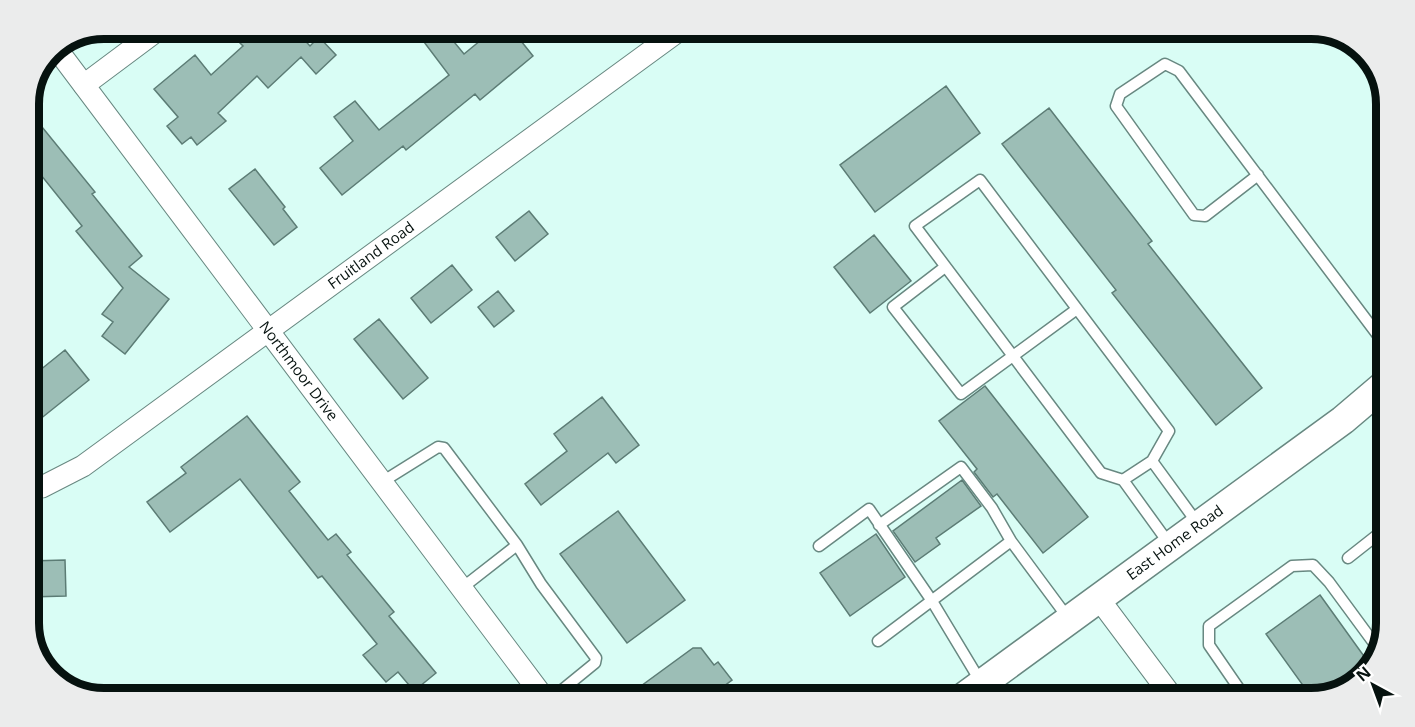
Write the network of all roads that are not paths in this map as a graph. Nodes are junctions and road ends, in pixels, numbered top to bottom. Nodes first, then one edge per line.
1 (146, 39) edge
2 (668, 39) edge
3 (61, 55) edge
4 (84, 85) junction
5 (1258, 176) junction
6 (945, 267) junction
7 (1077, 309) junction
8 (268, 330) junction
9 (1376, 333) edge
10 (1014, 357) junction
11 (1376, 392) edge
12 (1152, 461) junction
13 (1123, 480) junction
14 (382, 482) junction
15 (39, 487) edge
16 (879, 525) junction
17 (1199, 525) junction
18 (1376, 536) edge
19 (1011, 541) junction
20 (517, 545) junction
21 (819, 546) dead end
22 (1171, 546) junction
23 (1348, 558) dead end
24 (462, 588) junction
25 (1099, 599) junction
26 (932, 601) junction
27 (1070, 621) junction
28 (878, 641) dead end
29 (1373, 642) edge
30 (537, 688) edge
31 (564, 688) edge
32 (972, 688) edge
33 (976, 688) edge
34 (1166, 688) edge
35 (1236, 688) edge

1 - 4 street
2 - 8 street, Fruitland Road
3 - 4 street, Northmoor Drive
4 - 8 street, Northmoor Drive
5 - 5 lane
5 - 9 lane
6 - 7 lane
6 - 10 lane
6 - 10 lane
7 - 10 lane
7 - 12 lane
8 - 14 street, Northmoor Drive
8 - 15 street, Fruitland Road
10 - 13 lane
11 - 17 street, East Home Road
12 - 13 lane
12 - 17 lane
13 - 22 lane
14 - 20 lane
14 - 24 street, Northmoor Drive
16 - 19 lane
16 - 21 lane
16 - 26 lane
17 - 22 street, East Home Road
18 - 23 lane
19 - 26 lane
19 - 27 lane
20 - 24 lane
20 - 31 lane
22 - 25 street, East Home Road
24 - 30 street, Northmoor Drive
25 - 27 street, East Home Road
25 - 34 street
26 - 28 lane
26 - 32 lane
27 - 33 street, East Home Road
29 - 35 lane

